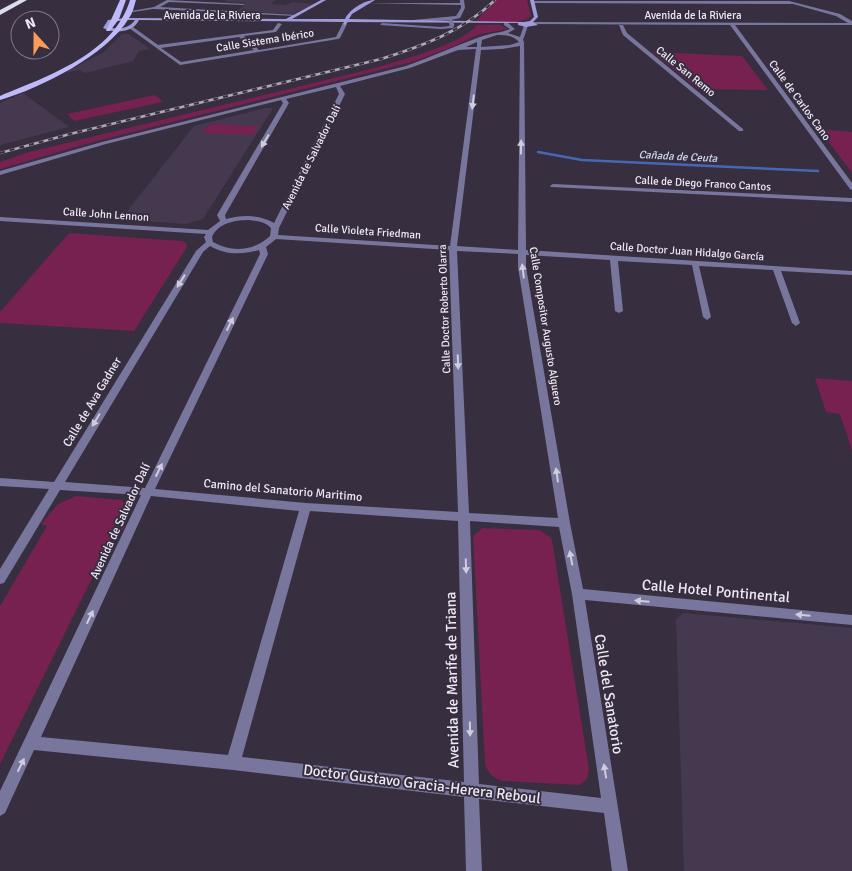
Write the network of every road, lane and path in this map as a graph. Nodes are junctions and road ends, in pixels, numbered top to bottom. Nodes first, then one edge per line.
1 (10, 0) edge
2 (24, 0) edge
3 (133, 0) edge
4 (141, 0) edge
5 (324, 0) edge
6 (373, 0) edge
7 (774, 0) edge
8 (212, 1) edge
9 (532, 1) edge
10 (122, 2) edge
11 (196, 2) junction
12 (462, 2) edge
13 (765, 2) edge
14 (366, 3) junction
15 (795, 3) junction
16 (243, 4) dead end
17 (0, 6) edge
18 (155, 8) junction
19 (186, 9) junction
20 (0, 13) edge
21 (129, 15) junction
22 (295, 15) junction
23 (113, 20) junction
24 (137, 20) junction
25 (149, 21) junction
26 (451, 22) junction
27 (282, 23) junction
28 (345, 23) junction
29 (382, 23) junction
30 (533, 23) junction
31 (144, 24) junction
32 (506, 24) junction
33 (523, 25) junction
34 (733, 25) junction
35 (852, 25) edge
36 (621, 26) junction
37 (130, 28) junction
38 (110, 31) junction
39 (506, 32) junction
40 (240, 35) junction
41 (491, 35) junction
42 (522, 41) junction
43 (480, 45) junction
44 (156, 47) junction
45 (457, 49) junction
46 (259, 52) junction
47 (338, 86) junction
48 (0, 92) edge
49 (0, 98) edge
50 (283, 99) junction
51 (741, 130) dead end
52 (0, 173) edge
53 (553, 186) dead end
54 (852, 188) edge
55 (852, 200) edge
56 (0, 219) edge
57 (224, 222) junction
58 (275, 228) junction
59 (210, 232) junction
60 (274, 237) junction
61 (210, 242) junction
62 (262, 246) junction
63 (453, 248) junction
64 (521, 252) junction
65 (614, 258) junction
66 (695, 263) junction
67 (776, 268) junction
68 (852, 273) edge
69 (619, 311) dead end
70 (707, 317) dead end
71 (796, 323) dead end
72 (0, 482) edge
73 (57, 486) junction
74 (148, 492) junction
75 (306, 507) junction
76 (464, 518) junction
77 (564, 523) junction
78 (0, 579) edge
79 (578, 594) junction
80 (852, 620) edge
81 (32, 743) junction
82 (233, 763) junction
83 (471, 790) junction
84 (610, 806) junction
85 (0, 808) edge
86 (474, 871) edge
87 (620, 871) edge

1 - 17 highway
2 - 20 highway
3 - 21 main road
4 - 21 main road
5 - 22 street
6 - 14 street, Calle Sistema Ibérico
7 - 15 street
8 - 11 street
8 - 16 street
9 - 13 street
9 - 30 street
10 - 23 main road
11 - 18 street
11 - 19 street
12 - 14 street
12 - 26 street
13 - 15 street
14 - 28 street, Calle Sistema Ibérico
15 - 35 street
18 - 19 street
18 - 21 street
19 - 22 street
21 - 23 street, Avenida de la Riviera
21 - 24 street, Avenida de la Riviera
21 - 38 main road
22 - 27 street
23 - 38 main road
24 - 25 street, Avenida de la Riviera
24 - 37 street
25 - 27 street, Avenida de la Riviera
25 - 31 street, Avenida de la Riviera
26 - 29 street
26 - 29 street
27 - 28 street, Avenida de la Riviera
27 - 31 street, Avenida de la Riviera
27 - 40 street
28 - 29 street, Avenida de la Riviera
28 - 46 street, Calle Sistema Ibérico
29 - 32 street, Avenida de la Riviera
29 - 33 street, Avenida de la Riviera
30 - 33 street
30 - 34 street, Avenida de la Riviera
30 - 36 street, Avenida de la Riviera
31 - 37 street, Avenida de la Riviera
32 - 33 street, Avenida de la Riviera
32 - 39 street
33 - 39 street
33 - 42 street, Calle Compositor Augusto Alguero
34 - 35 street, Avenida de la Riviera
34 - 36 street, Avenida de la Riviera
34 - 54 street, Calle de Carlos Cano
36 - 51 street, Calle San Remo
37 - 38 main road
37 - 44 street
38 - 48 main road
38 - 49 main road
39 - 41 street
40 - 44 street
40 - 46 street
41 - 42 street
41 - 43 street
42 - 43 street
64 -> 42 street, Calle Compositor Augusto Alguero
43 - 45 street
43 - 45 street
43 -> 63 street, Calle Doctor Roberto Olarra
44 - 46 street, Calle Sistema Ibérico
45 - 47 street
47 - 50 street
47 - 58 street, Avenida de Salvador Dalí
50 - 52 street
50 -> 57 street
53 - 55 street, Calle de Diego Franco Cantos
56 - 59 street, Calle John Lennon
57 - 58 street
57 - 59 street
58 - 60 street
59 - 61 street
60 - 62 street
60 - 63 street, Calle Violeta Friedman
61 - 62 street
61 -> 73 street, Calle de Ava Gadner
74 -> 62 street, Avenida de Salvador Dalí
63 - 64 street, Calle Violeta Friedman
63 -> 76 street, Calle Doctor Roberto Olarra
64 - 65 street, Calle Doctor Juan Hidalgo García
77 -> 64 street, Calle Compositor Augusto Alguero
65 - 66 street, Calle Doctor Juan Hidalgo García
65 - 69 street
66 - 67 street, Calle Doctor Juan Hidalgo García
66 - 70 street
67 - 68 street, Calle Doctor Juan Hidalgo García
67 - 71 street
72 - 73 street, Camino del Sanatorio Maritimo
73 - 74 street, Camino del Sanatorio Maritimo
73 - 78 street, Calle de Ava Gadner
74 - 75 street, Camino del Sanatorio Maritimo
81 -> 74 street, Avenida de Salvador Dalí
75 - 76 street, Camino del Sanatorio Maritimo
75 - 82 street
76 - 77 street, Camino del Sanatorio Maritimo
76 -> 83 street, Avenida de Marife de Triana
79 -> 77 street, Calle del Sanatorio
80 -> 79 street, Calle Hotel Pontinental
84 -> 79 street, Calle del Sanatorio
81 - 82 street, Doctor Gustavo Gracia-Herera Reboul
85 -> 81 street, Avenida de Salvador Dalí
82 - 83 street, Doctor Gustavo Gracia-Herera Reboul
83 - 84 street, Doctor Gustavo Gracia-Herera Reboul
83 - 86 street, Avenida de Marife de Triana
84 - 87 street, Calle del Sanatorio

